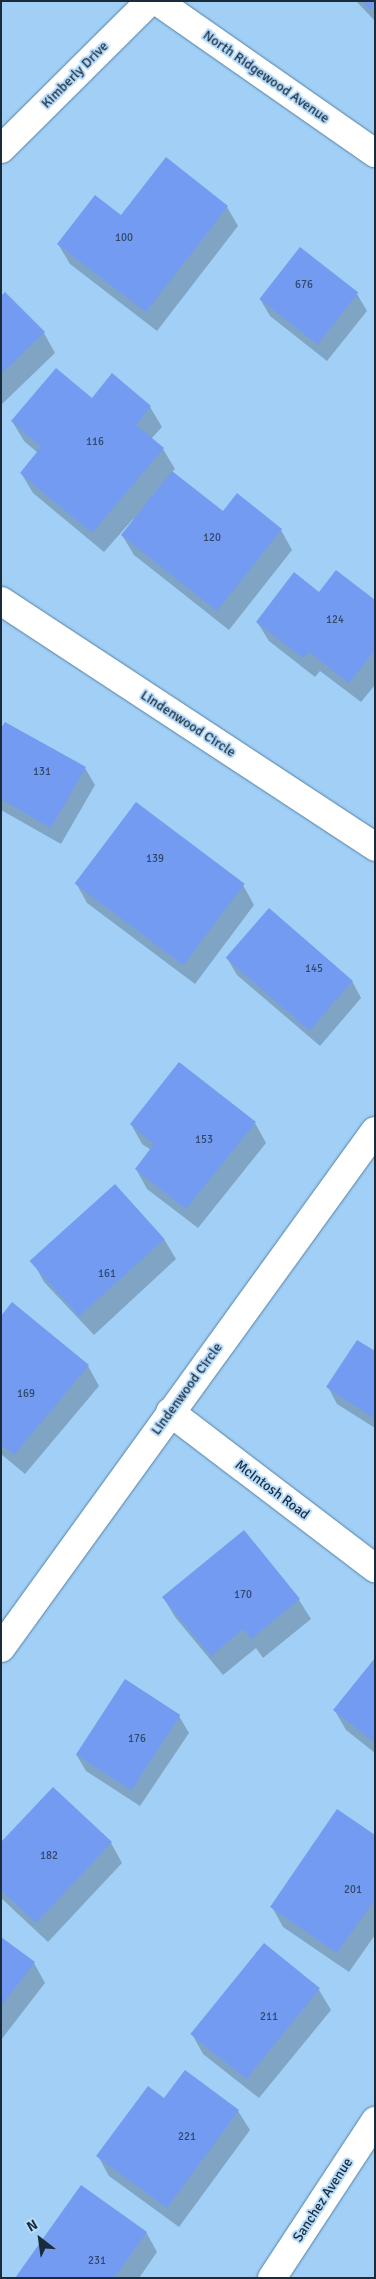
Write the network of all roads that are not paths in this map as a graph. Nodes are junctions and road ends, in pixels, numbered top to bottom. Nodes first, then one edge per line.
1 (150, 1) edge
2 (157, 1) edge
3 (1, 149) edge
4 (375, 153) edge
5 (1, 601) edge
6 (375, 847) edge
7 (375, 1131) edge
8 (170, 1412) junction
9 (375, 1568) edge
10 (1, 1648) edge
11 (375, 2121) edge
12 (272, 2278) edge

1 - 3 street, Kimberly Drive
2 - 4 street, North Ridgewood Avenue
5 - 6 street, Lindenwood Circle
7 - 8 street, Lindenwood Circle
8 - 9 street, McIntosh Road
8 - 10 street, Lindenwood Circle
11 - 12 street, Sanchez Avenue

